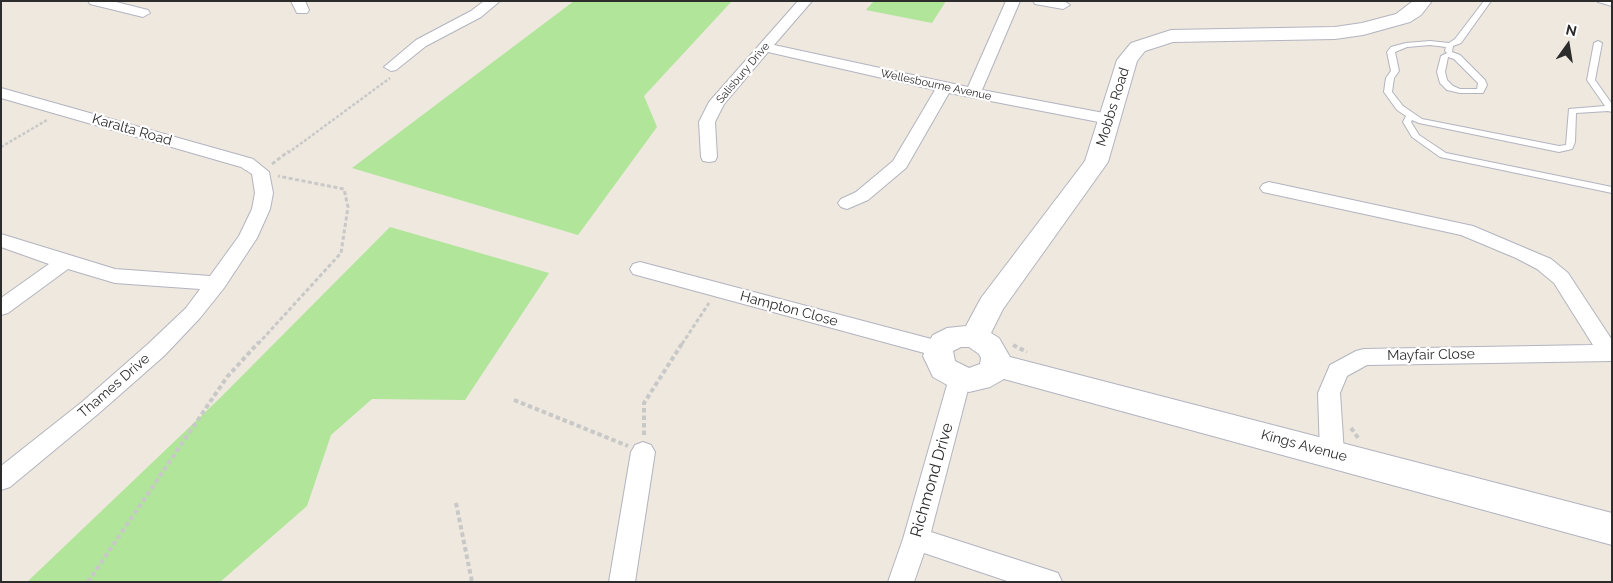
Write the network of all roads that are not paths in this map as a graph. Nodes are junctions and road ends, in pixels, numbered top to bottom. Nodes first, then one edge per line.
1 (95, 1) edge
2 (493, 1) edge
3 (805, 1) edge
4 (1013, 1) edge
5 (1040, 1) edge
6 (1423, 1) edge
7 (1488, 1) edge
8 (1600, 1) edge
9 (1612, 4) edge
10 (1063, 6) dead end
11 (143, 13) dead end
12 (1598, 43) dead end
13 (764, 47) junction
14 (1450, 50) junction
15 (391, 67) road end
16 (944, 87) junction
17 (1, 93) edge
18 (973, 93) junction
19 (1611, 109) edge
20 (1410, 116) junction
21 (1109, 119) junction
22 (709, 157) dead end
23 (260, 172) joint
24 (1269, 188) dead end
25 (1612, 190) edge
26 (847, 203) dead end
27 (1, 240) edge
28 (65, 262) junction
29 (640, 269) dead end
30 (217, 283) junction
31 (1, 308) edge
32 (975, 337) junction
33 (939, 349) junction
34 (1002, 353) junction
35 (1611, 353) edge
36 (960, 378) junction
37 (643, 452) road end
38 (1332, 453) junction
39 (1, 480) edge
40 (1612, 529) edge
41 (916, 539) junction
42 (622, 582) edge
43 (901, 582) edge
44 (1049, 582) edge

1 - 11 street
2 - 15 street
3 - 13 street, Salisbury Drive
4 - 18 street
5 - 10 street
6 - 21 street, Mobbs Road
7 - 14 lane
8 - 9 lane
12 - 19 lane
13 - 16 street, Wellesbourne Avenue
13 - 22 street, Salisbury Drive
14 - 14 lane
14 - 20 lane
16 - 18 street, Wellesbourne Avenue
16 - 26 street
17 - 23 street, Karalta Road
18 - 21 street, Wellesbourne Avenue
19 - 20 lane
20 - 25 lane
21 - 32 street, Mobbs Road
23 - 30 street, Thames Drive
24 - 35 street
27 - 28 street
28 - 30 street
28 - 31 street
29 - 33 street, Hampton Close
30 - 39 street, Thames Drive
32 - 33 street
32 - 34 street
33 - 36 street
34 - 36 street
34 - 38 street, Kings Avenue
35 - 38 street, Mayfair Close
36 - 41 street, Richmond Drive
37 - 42 street
38 - 40 street, Kings Avenue
41 - 43 street, Richmond Drive
41 - 44 street

